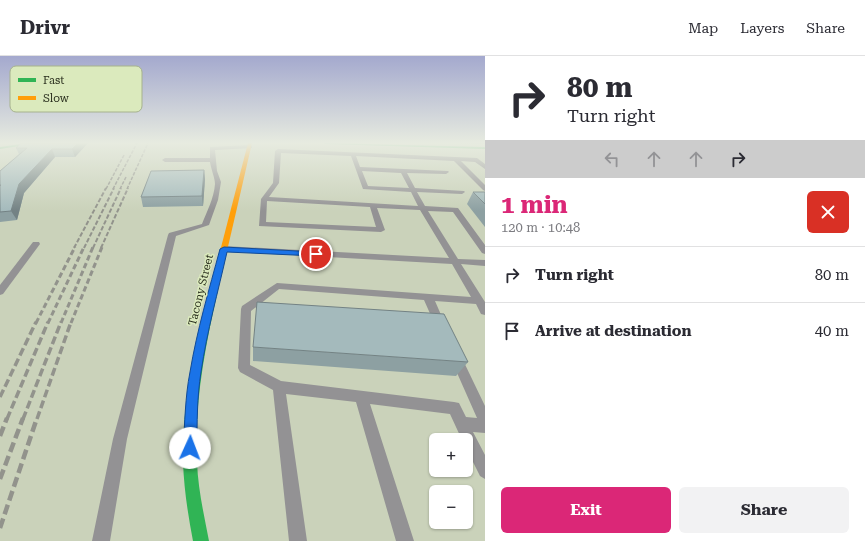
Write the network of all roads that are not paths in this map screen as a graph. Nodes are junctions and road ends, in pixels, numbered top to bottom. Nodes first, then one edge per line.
1 (214, 166) edge
2 (245, 166) edge
3 (277, 166) edge
4 (357, 166) edge
5 (386, 166) edge
6 (400, 166) edge
7 (409, 166) edge
8 (462, 166) edge
9 (358, 169) junction
10 (446, 172) dead end
11 (414, 189) junction
12 (485, 189) edge
13 (462, 192) dead end
14 (264, 199) junction
15 (374, 206) junction
16 (423, 209) junction
17 (36, 244) dead end
18 (224, 249) junction
19 (485, 251) edge
20 (455, 261) junction
21 (485, 263) edge
22 (0, 292) edge
23 (428, 297) junction
24 (479, 301) junction
25 (485, 311) edge
26 (444, 331) edge
27 (450, 345) edge
28 (279, 387) junction
29 (361, 397) junction
30 (485, 421) edge
31 (462, 424) junction
32 (485, 426) edge
33 (485, 470) edge
34 (101, 541) edge
35 (201, 541) edge
36 (298, 541) edge
37 (405, 541) edge

1 - 34 lane
2 - 18 main road, Tacony Street
3 - 14 lane
4 - 9 lane
5 - 9 lane
6 - 11 lane
7 - 10 lane
8 - 12 lane
9 - 11 lane
11 - 13 lane
11 - 16 lane
14 - 15 lane
14 - 15 lane
15 - 16 lane
16 - 19 lane
16 - 20 lane
17 - 22 lane
18 - 20 lane
18 - 35 main road, Tacony Street
20 - 21 lane
20 - 24 lane
23 - 24 lane
23 - 26 lane
23 - 28 lane
24 - 25 lane
27 - 30 lane
28 - 29 lane
28 - 36 lane
29 - 31 lane
29 - 37 lane
31 - 32 lane
31 - 33 lane

